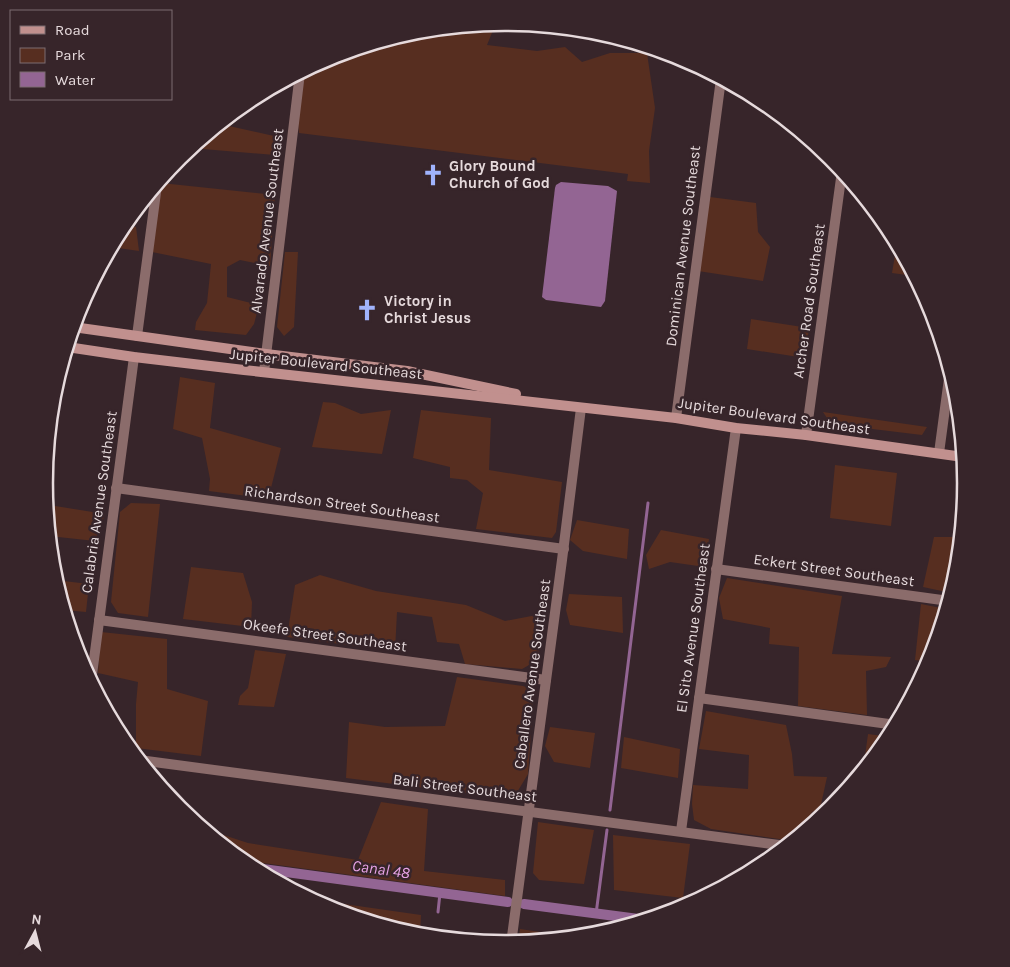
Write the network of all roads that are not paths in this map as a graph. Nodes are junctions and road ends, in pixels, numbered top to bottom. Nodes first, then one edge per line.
1 (299, 81) edge
2 (720, 86) edge
3 (841, 180) edge
4 (155, 197) edge
5 (81, 328) edge
6 (136, 336) junction
7 (74, 348) edge
8 (266, 354) junction
9 (134, 357) junction
10 (264, 372) junction
11 (947, 389) edge
12 (581, 408) junction
13 (676, 418) junction
14 (736, 428) junction
15 (806, 436) junction
16 (938, 453) junction
17 (956, 456) edge
18 (116, 488) junction
19 (564, 549) junction
20 (716, 569) junction
21 (942, 600) edge
22 (99, 620) junction
23 (93, 670) edge
24 (546, 680) junction
25 (699, 698) junction
26 (888, 724) edge
27 (148, 761) edge
28 (529, 811) junction
29 (681, 831) junction
30 (777, 845) edge
31 (512, 936) edge

1 - 8 street, Alvarado Avenue Southeast
2 - 13 street, Dominican Avenue Southeast
3 - 15 street, Archer Road Southeast
4 - 6 street
5 - 6 street, Jupiter Boulevard Southeast
6 - 8 street, Jupiter Boulevard Southeast
7 - 9 street, Jupiter Boulevard Southeast
8 - 10 street, Alvarado Avenue Southeast
8 - 12 street, Jupiter Boulevard Southeast
9 - 10 street, Jupiter Boulevard Southeast
9 - 18 street, Calabria Avenue Southeast
10 - 12 street, Jupiter Boulevard Southeast
11 - 16 street
12 - 13 street, Jupiter Boulevard Southeast
12 - 19 street, Caballero Avenue Southeast
13 - 14 street, Jupiter Boulevard Southeast
14 - 15 street, Jupiter Boulevard Southeast
14 - 20 street, El Sito Avenue Southeast
15 - 16 street, Jupiter Boulevard Southeast
16 - 17 street, Jupiter Boulevard Southeast
18 - 19 street, Richardson Street Southeast
18 - 22 street, Calabria Avenue Southeast
19 - 24 street, Caballero Avenue Southeast
20 - 21 street, Eckert Street Southeast
20 - 25 street, El Sito Avenue Southeast
22 - 23 street, Calabria Avenue Southeast
22 - 24 street, Okeefe Street Southeast
24 - 28 street, Caballero Avenue Southeast
25 - 26 street
25 - 29 street, El Sito Avenue Southeast
27 - 28 street, Bali Street Southeast
28 - 29 street, Bali Street Southeast
28 - 31 street, Caballero Avenue Southeast
29 - 30 street, Bali Street Southeast

